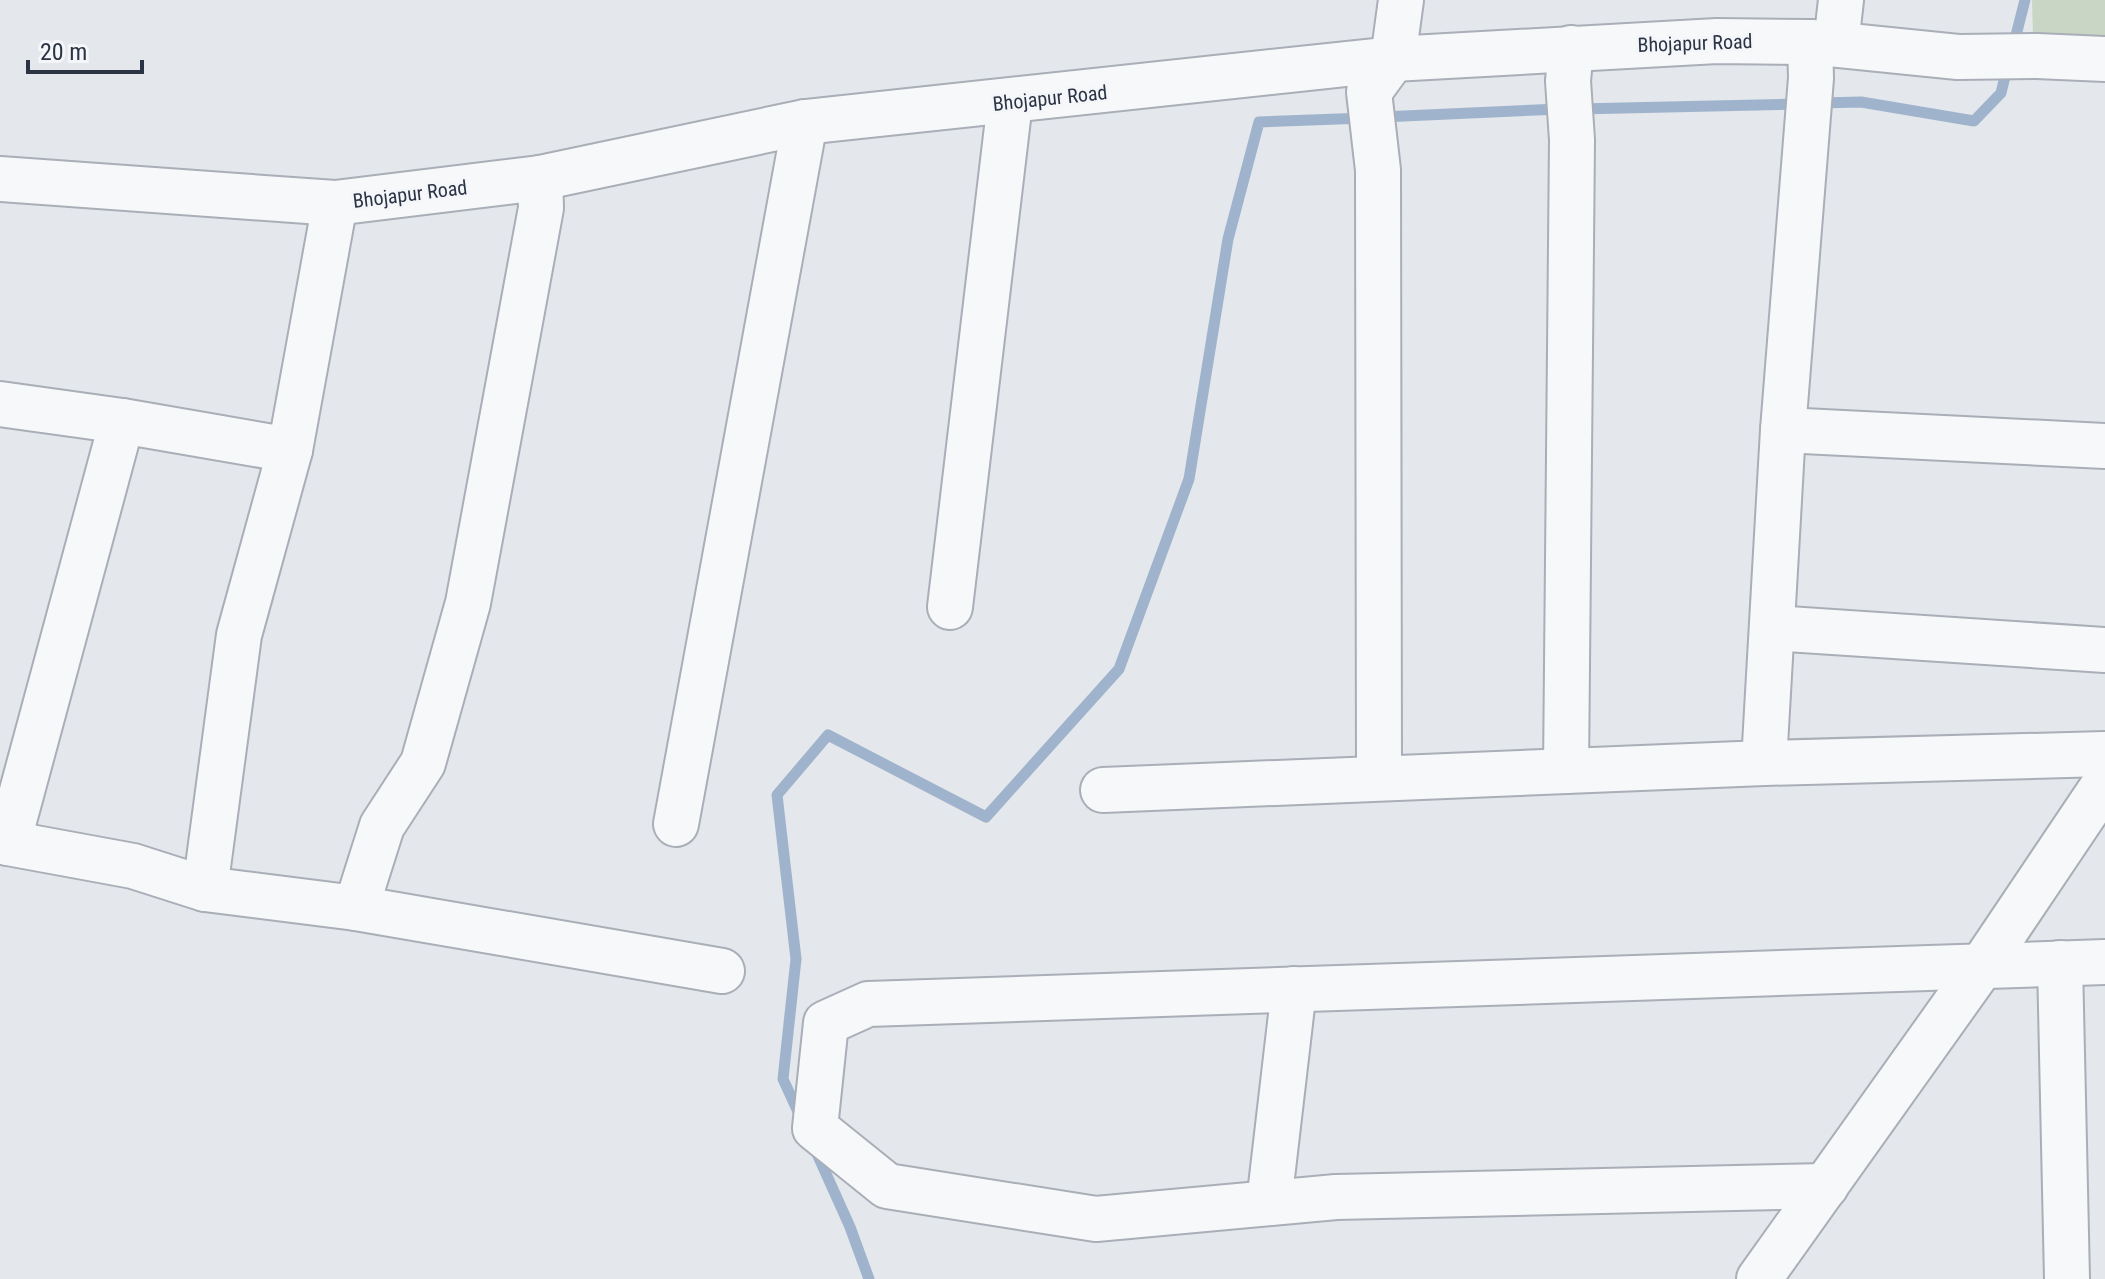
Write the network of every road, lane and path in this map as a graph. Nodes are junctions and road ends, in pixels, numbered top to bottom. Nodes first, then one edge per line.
1 (1401, 0) edge
2 (1841, 0) edge
3 (1819, 55) junction
4 (2105, 59) edge
5 (1570, 64) junction
6 (1381, 76) junction
7 (1010, 102) junction
8 (805, 122) junction
9 (540, 178) junction
10 (0, 179) edge
11 (335, 203) junction
12 (0, 404) edge
13 (122, 421) junction
14 (1783, 430) junction
15 (2105, 446) edge
16 (290, 450) junction
17 (950, 607) dead end
18 (1772, 628) junction
19 (2105, 650) edge
20 (2105, 754) edge
21 (1764, 763) junction
22 (1566, 771) junction
23 (1379, 778) junction
24 (2105, 783) edge
25 (1103, 790) dead end
26 (676, 824) dead end
27 (4, 842) edge
28 (205, 889) junction
29 (356, 908) junction
30 (2105, 962) edge
31 (2060, 963) junction
32 (1982, 966) junction
33 (722, 971) dead end
34 (1294, 989) junction
35 (1826, 1186) junction
36 (1269, 1203) junction
37 (1774, 1277) edge
38 (2067, 1279) edge

1 - 6 street
2 - 3 street
3 - 4 street, Bhojapur Road
3 - 5 street, Bhojapur Road
3 - 14 street
5 - 6 street, Bhojapur Road
5 - 22 street
6 - 7 street, Bhojapur Road
6 - 23 street
7 - 8 street, Bhojapur Road
7 - 17 street
8 - 9 street, Bhojapur Road
8 - 26 street
9 - 11 street, Bhojapur Road
9 - 29 street
10 - 11 street, Bhojapur Road
11 - 16 street
12 - 13 street
13 - 16 street
13 - 27 street
14 - 15 street
14 - 18 street
16 - 28 street
18 - 19 street
18 - 21 street
20 - 21 street
21 - 22 street
22 - 23 street
23 - 25 street
24 - 32 street
27 - 28 street
28 - 29 street
29 - 33 street
30 - 31 street
31 - 32 street
31 - 38 street
32 - 34 street
32 - 35 street
34 - 36 street
34 - 36 street
35 - 36 street
35 - 37 street

